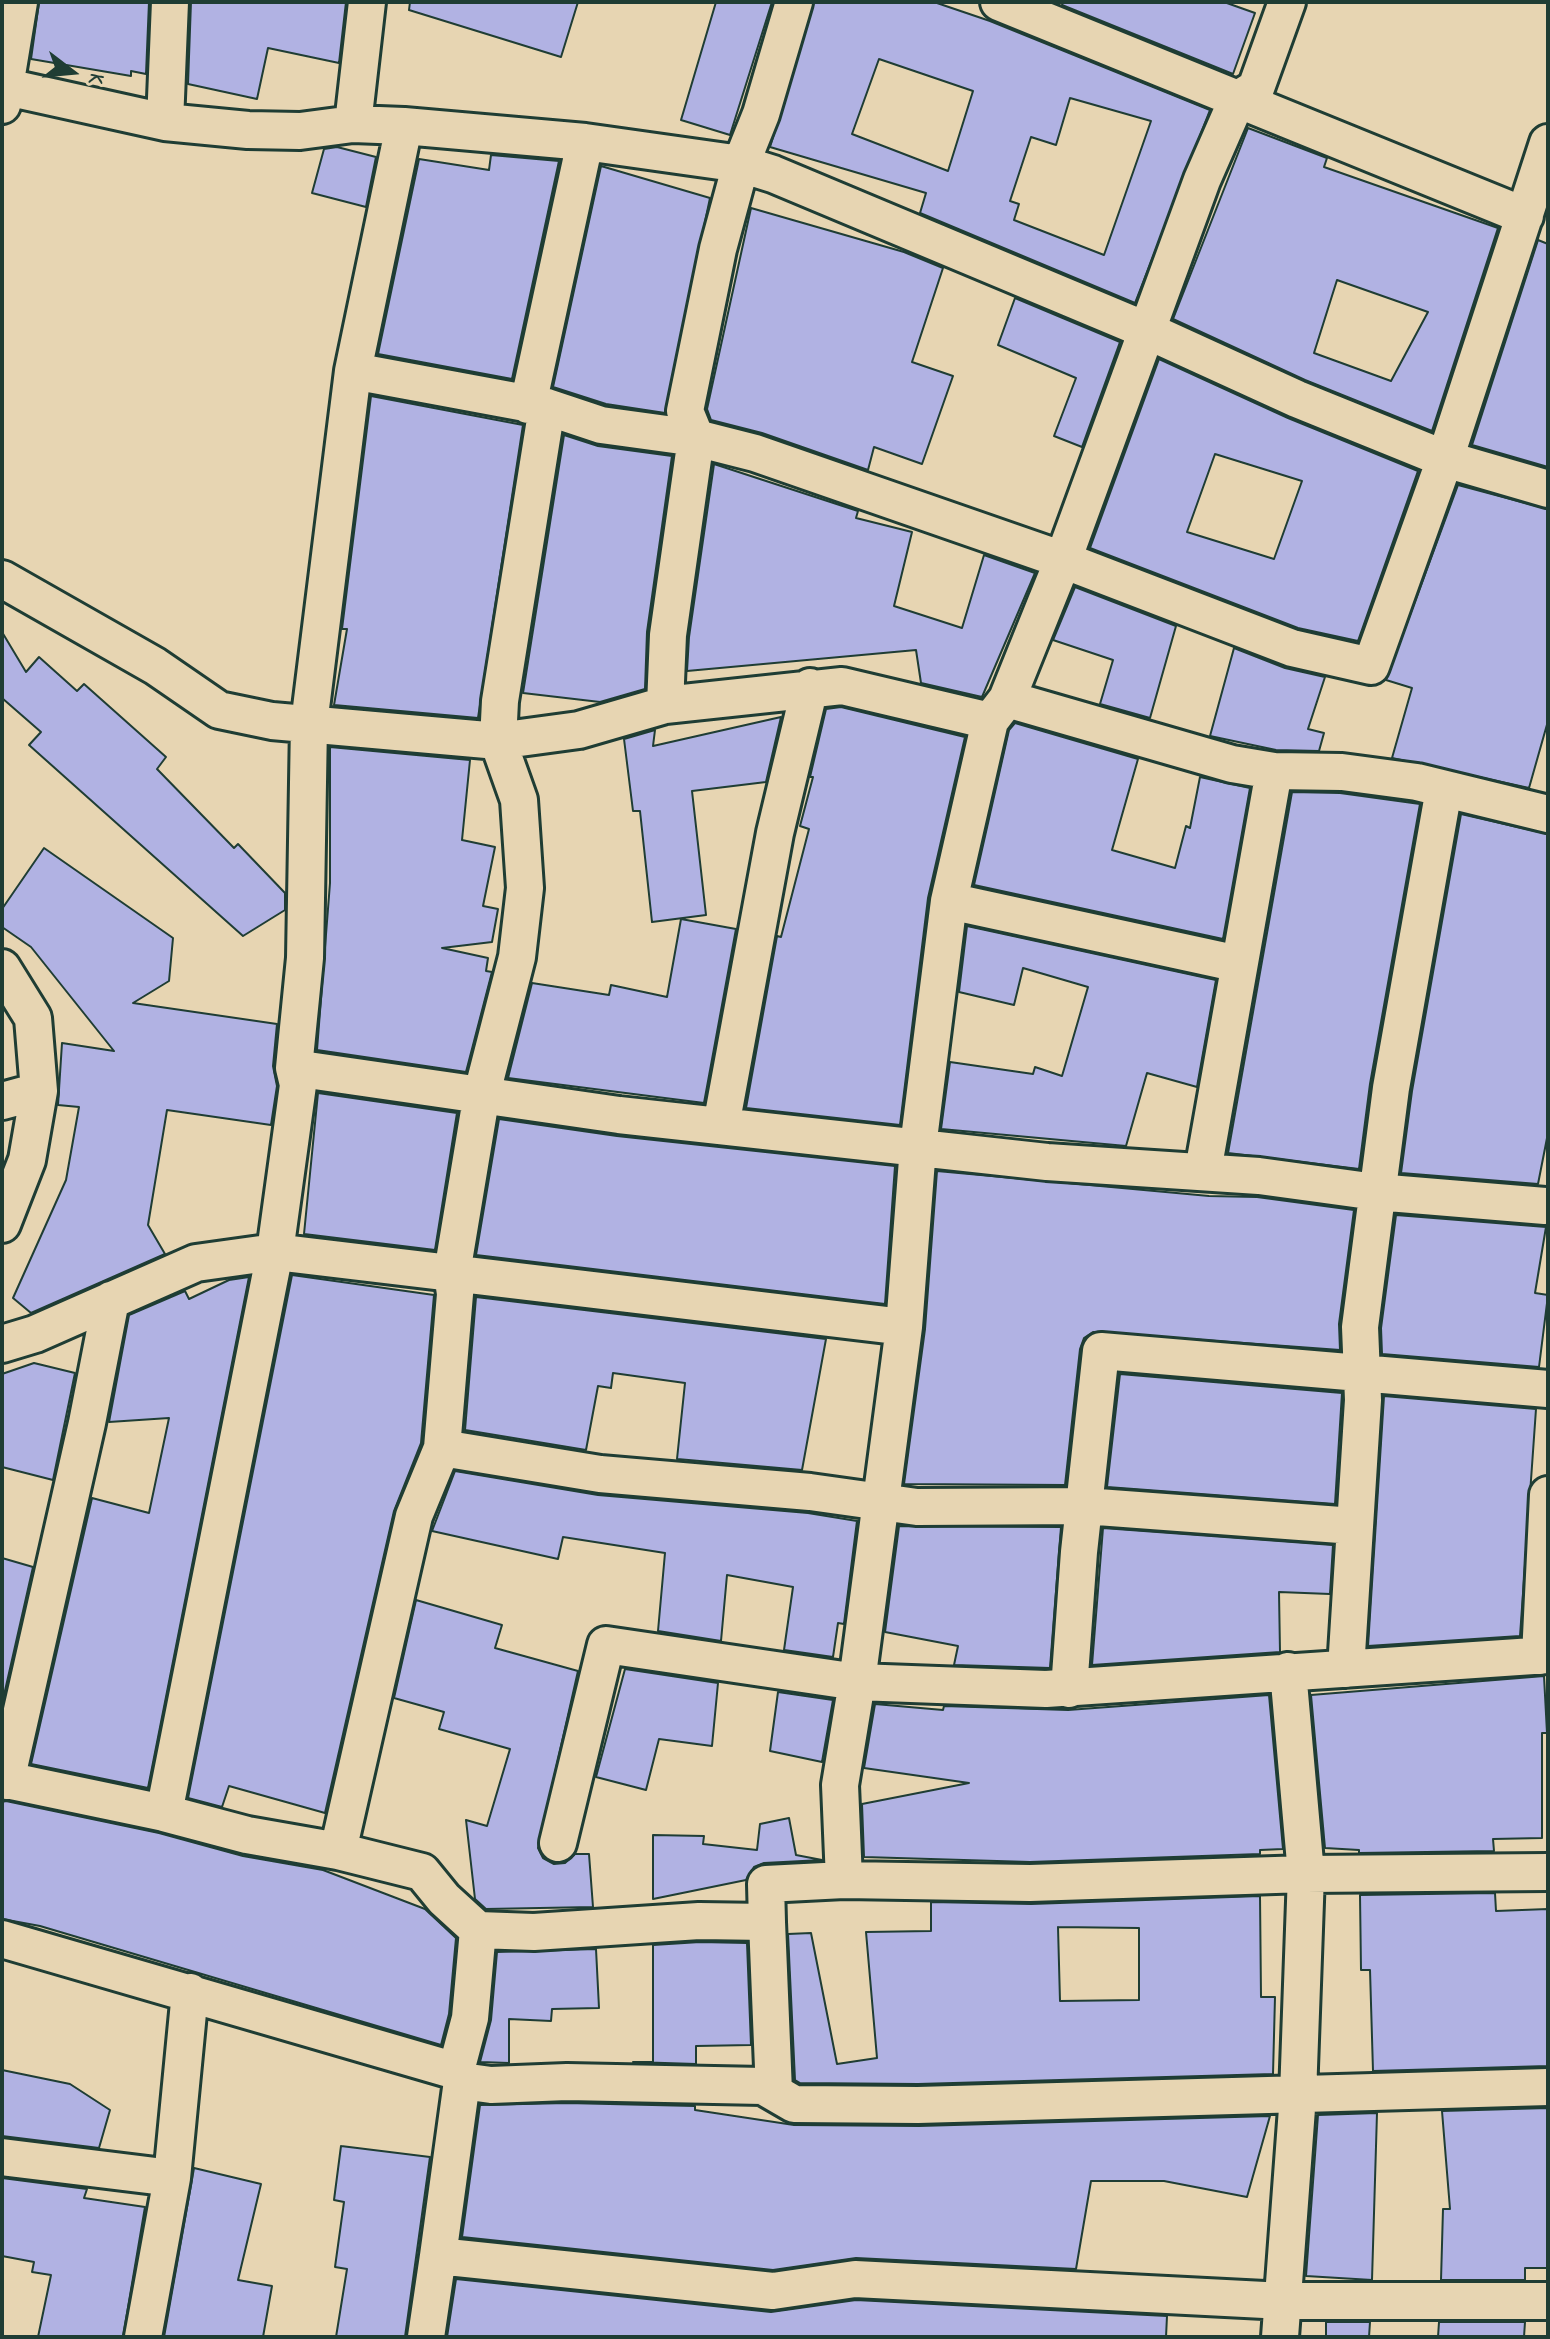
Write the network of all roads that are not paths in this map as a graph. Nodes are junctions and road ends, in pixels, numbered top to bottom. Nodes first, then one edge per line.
1 (19, 2) edge
2 (170, 2) edge
3 (367, 2) edge
4 (794, 2) edge
5 (999, 2) edge
6 (1287, 2) edge
7 (4, 93) edge
8 (1237, 100) junction
9 (165, 122) junction
10 (353, 124) junction
11 (404, 126) junction
12 (585, 142) junction
13 (1548, 143) edge
14 (741, 164) junction
15 (1525, 216) junction
16 (1148, 331) junction
17 (353, 371) junction
18 (537, 406) junction
19 (696, 438) junction
20 (1445, 459) junction
21 (1548, 489) edge
22 (1063, 560) junction
23 (2, 579) edge
24 (810, 687) junction
25 (665, 705) junction
26 (999, 710) junction
27 (309, 724) junction
28 (498, 741) junction
29 (1274, 771) junction
30 (1444, 789) junction
31 (1548, 814) edge
32 (949, 901) junction
33 (1239, 964) junction
34 (2, 968) edge
35 (294, 1068) junction
36 (39, 1091) junction
37 (482, 1093) junction
38 (2, 1101) edge
39 (721, 1126) junction
40 (918, 1147) junction
41 (1203, 1171) junction
42 (1376, 1192) junction
43 (1547, 1201) edge
44 (2, 1224) edge
45 (275, 1252) junction
46 (452, 1273) junction
47 (111, 1300) junction
48 (904, 1327) junction
49 (2, 1344) edge
50 (1362, 1371) junction
51 (1548, 1389) edge
52 (442, 1448) junction
53 (1548, 1495) edge
54 (880, 1502) junction
55 (1084, 1506) junction
56 (1354, 1526) junction
57 (1544, 1656) edge
58 (1346, 1669) junction
59 (1288, 1671) junction
60 (857, 1682) junction
61 (1069, 1689) junction
62 (4, 1780) edge
63 (164, 1813) junction
64 (558, 1843) dead end
65 (338, 1851) junction
66 (1548, 1872) edge
67 (1306, 1874) junction
68 (844, 1880) junction
69 (767, 1922) junction
70 (478, 1930) junction
71 (2, 1939) edge
72 (190, 1992) junction
73 (459, 2076) junction
74 (1548, 2087) edge
75 (774, 2092) junction
76 (1298, 2095) junction
77 (2, 2157) edge
78 (172, 2178) junction
79 (438, 2256) junction
80 (1284, 2301) junction
81 (1548, 2301) edge
82 (143, 2337) edge
83 (426, 2337) edge
84 (1280, 2337) edge

1 - 7 street
2 - 9 street
3 - 10 street
4 - 14 street
5 - 8 street
6 - 8 street
7 - 9 street
8 - 15 street
8 - 16 street
9 - 10 street
10 - 11 street
11 - 12 street
11 - 17 street
12 - 14 street
12 - 18 street
13 - 15 street
14 - 16 street
14 - 19 street
15 - 20 street
16 - 20 street
16 - 22 street
17 - 18 street
17 - 27 street
18 - 19 street
18 - 28 street
19 - 22 street
19 - 25 street
20 - 21 street
20 - 22 street
22 - 26 street
23 - 27 street
24 - 25 street
24 - 26 street
24 - 39 street
25 - 28 street
26 - 29 street
26 - 32 street
27 - 28 street
27 - 35 street
28 - 37 street
29 - 30 street
29 - 33 street
30 - 31 street
30 - 42 street
32 - 33 street
32 - 40 street
33 - 41 street
34 - 36 street
35 - 37 street
35 - 45 street
36 - 38 street
36 - 44 street
37 - 39 street
37 - 46 street
39 - 40 street
40 - 41 street
40 - 48 street
41 - 42 street
42 - 43 street
42 - 50 street
45 - 46 street
45 - 47 street
45 - 63 street
46 - 48 street
46 - 52 street
47 - 49 street
47 - 62 street
48 - 54 street
50 - 51 street
50 - 55 street
50 - 56 street
52 - 54 street
52 - 65 street
53 - 57 street
54 - 55 street
54 - 60 street
55 - 56 street
55 - 61 street
56 - 58 street
57 - 58 street
58 - 59 street
59 - 61 street
59 - 67 street
60 - 61 street
60 - 64 street
60 - 68 street
62 - 63 street
63 - 65 street
65 - 70 street
66 - 67 street
67 - 68 street
67 - 76 street
68 - 69 street
69 - 70 street
69 - 75 street
70 - 73 street
71 - 72 street
72 - 73 street
72 - 78 street
73 - 75 street
73 - 79 street
74 - 76 street
75 - 76 street
76 - 80 street
77 - 78 street
78 - 82 street
79 - 80 street
79 - 83 street
80 - 81 street
80 - 84 street

